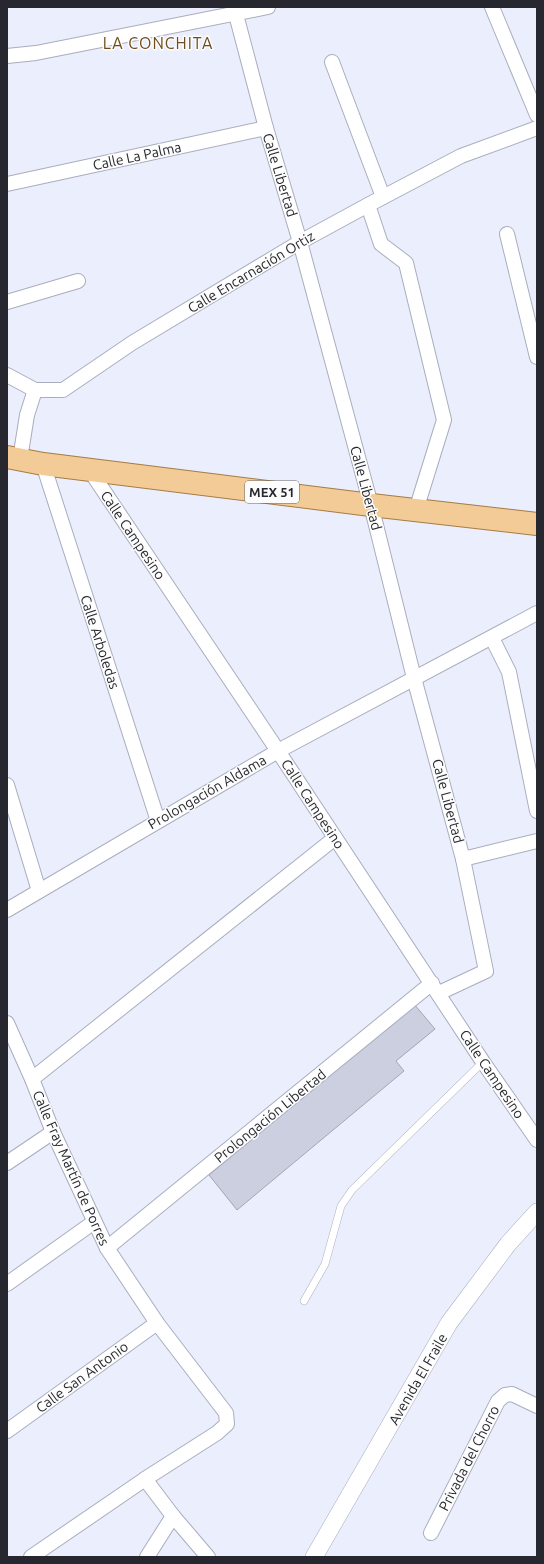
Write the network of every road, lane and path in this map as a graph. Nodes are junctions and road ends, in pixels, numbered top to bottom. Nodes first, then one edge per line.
1 (268, 7) edge
2 (492, 7) edge
3 (235, 10) edge
4 (7, 56) edge
5 (332, 62) dead end
6 (537, 115) edge
7 (266, 128) junction
8 (537, 128) edge
9 (7, 184) edge
10 (383, 197) junction
11 (368, 205) junction
12 (507, 234) dead end
13 (300, 242) junction
14 (78, 281) dead end
15 (7, 302) edge
16 (537, 358) edge
17 (7, 375) edge
18 (35, 390) junction
19 (13, 458) edge
20 (43, 464) junction
21 (89, 469) junction
22 (371, 505) junction
23 (416, 510) junction
24 (537, 524) edge
25 (537, 613) edge
26 (492, 638) junction
27 (414, 678) junction
28 (278, 751) junction
29 (7, 785) edge
30 (537, 811) edge
31 (158, 821) junction
32 (335, 838) junction
33 (537, 841) edge
34 (463, 859) junction
35 (39, 891) junction
36 (7, 910) edge
37 (486, 971) joint
38 (435, 988) junction
39 (7, 1023) edge
40 (483, 1062) junction
41 (32, 1079) junction
42 (53, 1132) junction
43 (537, 1140) edge
44 (7, 1163) edge
45 (537, 1212) edge
46 (94, 1222) junction
47 (107, 1248) junction
48 (7, 1284) edge
49 (304, 1301) dead end
50 (157, 1323) junction
51 (537, 1406) edge
52 (7, 1431) edge
53 (146, 1479) junction
54 (173, 1516) junction
55 (431, 1533) dead end
56 (34, 1556) edge
57 (147, 1557) edge
58 (208, 1557) edge
59 (314, 1557) edge

1 - 3 street
2 - 6 street
3 - 4 street
3 - 7 street, Calle Libertad
5 - 10 street
7 - 9 street, Calle La Palma
7 - 13 street, Calle Libertad
8 - 10 street, Calle Encarnación Ortiz
10 - 11 street, Calle Encarnación Ortiz
11 - 13 street, Calle Encarnación Ortiz
11 - 23 street
12 - 16 street
13 - 18 street, Calle Encarnación Ortiz
13 - 22 street, Calle Libertad
14 - 15 street
17 - 18 street
18 - 19 street
19 - 20 main road, MEX 51
20 - 21 main road, MEX 51
20 - 31 street, Calle Arboledas
21 - 22 main road, MEX 51
21 - 28 street, Calle Campesino
22 - 23 main road, MEX 51
22 - 27 street, Calle Libertad
23 - 24 main road, MEX 51
25 - 26 street, Prolongación Aldama
26 - 27 street, Prolongación Aldama
26 - 30 street
27 - 28 street, Prolongación Aldama
27 - 34 street, Calle Libertad
28 - 31 street, Prolongación Aldama
28 - 32 street, Calle Campesino
29 - 35 street
31 - 35 street, Prolongación Aldama
32 - 38 street, Calle Campesino
32 - 41 street
33 - 34 street
34 - 37 street, Calle Libertad
35 - 36 street, Prolongación Aldama
37 - 38 street, Prolongación Libertad
38 - 40 street, Calle Campesino
38 - 47 street, Prolongación Libertad
39 - 41 street, Calle Fray Martín de Porres
40 - 43 street, Calle Campesino
40 - 49 lane
41 - 42 street, Calle Fray Martín de Porres
42 - 44 street
42 - 46 street, Calle Fray Martín de Porres
45 - 59 street, Avenida El Fraile
46 - 47 street, Calle Fray Martín de Porres
46 - 48 street
47 - 50 street, Calle Fray Martín de Porres
50 - 52 street, Calle San Antonio
50 - 53 street, Calle Fray Martín de Porres
51 - 55 street, Privada del Chorro
53 - 54 street
53 - 56 street
54 - 57 street
54 - 58 street

